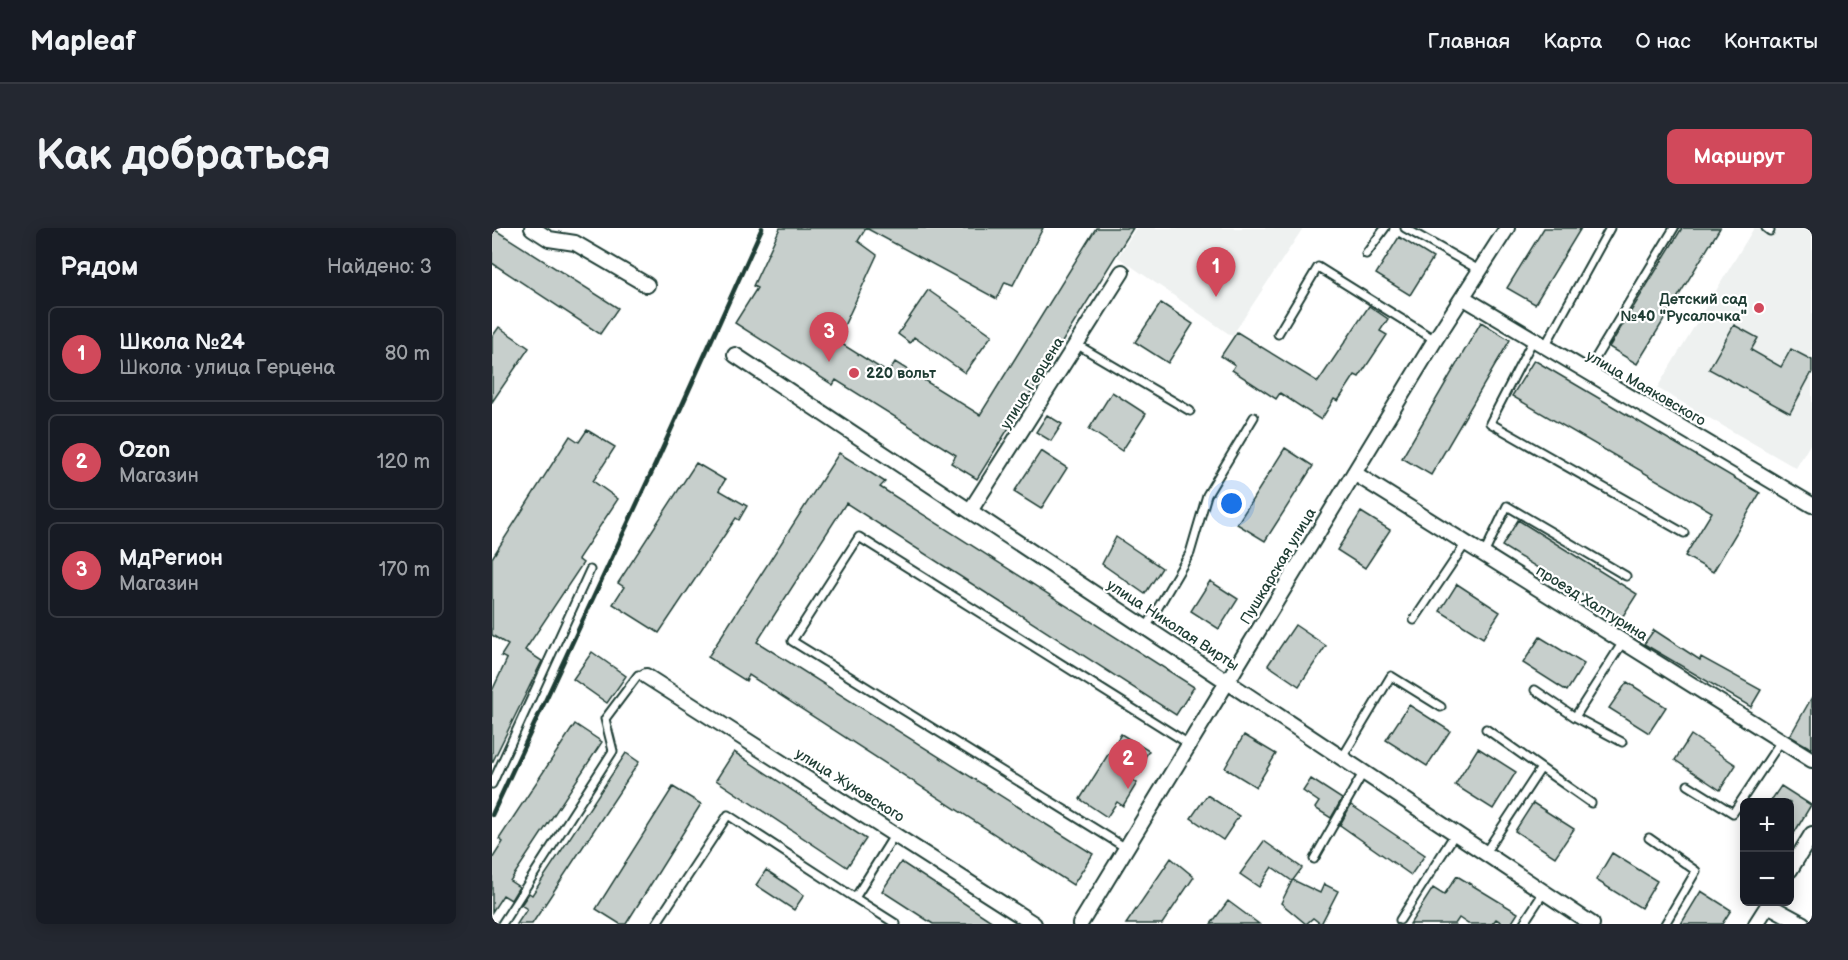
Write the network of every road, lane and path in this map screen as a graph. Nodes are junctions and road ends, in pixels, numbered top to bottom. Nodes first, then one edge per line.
1 (532, 228) edge
2 (1384, 228) edge
3 (1405, 228) edge
4 (1507, 228) edge
5 (1610, 228) edge
6 (1674, 228) edge
7 (1366, 254) dead end
8 (1480, 271) junction
9 (1122, 272) dead end
10 (646, 285) dead end
11 (1464, 298) junction
12 (1278, 334) dead end
13 (1435, 340) junction
14 (1076, 344) junction
15 (1539, 344) junction
16 (735, 355) dead end
17 (1587, 373) junction
18 (1190, 411) dead end
19 (1254, 417) dead end
20 (1354, 473) junction
21 (1812, 505) edge
22 (970, 511) junction
23 (1684, 533) dead end
24 (1466, 543) junction
25 (1484, 554) junction
26 (590, 570) dead end
27 (1626, 576) dead end
28 (1414, 620) dead end
29 (1146, 628) junction
30 (1623, 642) junction
31 (646, 676) joint
32 (1228, 681) junction
33 (1535, 690) dead end
34 (1442, 706) dead end
35 (1575, 717) junction
36 (1486, 729) dead end
37 (1781, 741) junction
38 (1622, 742) dead end
39 (1189, 744) junction
40 (1341, 758) junction
41 (1812, 760) edge
42 (1541, 768) junction
43 (1363, 773) junction
44 (492, 784) edge
45 (1688, 785) dead end
46 (1591, 803) dead end
47 (896, 833) junction
48 (1455, 834) junction
49 (1812, 834) edge
50 (1649, 838) dead end
51 (1126, 848) junction
52 (1485, 854) junction
53 (1314, 859) dead end
54 (1794, 863) edge
55 (1544, 892) junction
56 (855, 898) junction
57 (1767, 906) edge
58 (1774, 906) edge
59 (1400, 920) dead end
60 (502, 924) edge
61 (656, 924) edge
62 (896, 924) edge
63 (1034, 924) edge
64 (1080, 924) edge
65 (1523, 924) edge
66 (1592, 924) edge
67 (1665, 924) edge
68 (1756, 924) edge
69 (1803, 924) edge

1 - 10 street
2 - 7 lane
3 - 8 lane
4 - 8 street, Пушкарская улица
5 - 15 lane
6 - 17 lane
8 - 11 street, Пушкарская улица
9 - 14 street, улица Герцена
11 - 13 street, Пушкарская улица
11 - 15 street, улица Маяковского
12 - 13 lane
13 - 20 street, Пушкарская улица
14 - 18 lane
14 - 22 street, улица Герцена
15 - 17 street, улица Маяковского
15 - 23 lane
16 - 22 street, улица Николая Вирты
17 - 21 street, улица Маяковского
19 - 29 lane
20 - 24 street, проезд Халтурина
20 - 32 street, Пушкарская улица
22 - 29 street, улица Николая Вирты
24 - 25 street, проезд Халтурина
24 - 28 lane
25 - 27 lane
25 - 30 street, проезд Халтурина
26 - 44 lane
29 - 32 street, улица Николая Вирты
30 - 35 lane
30 - 37 street, проезд Халтурина
31 - 47 street, улица Жуковского
31 - 60 lane
32 - 39 street, Пушкарская улица
32 - 40 street, улица Николая Вирты
33 - 35 lane
34 - 40 lane
35 - 38 lane
36 - 42 lane
37 - 41 street, проезд Халтурина
37 - 45 lane
39 - 51 street, Пушкарская улица
39 - 51 lane
40 - 43 street, улица Николая Вирты
42 - 46 lane
42 - 52 lane
43 - 48 street, улица Николая Вирты
43 - 53 lane
47 - 56 lane
47 - 63 street, улица Жуковского
48 - 52 street, улица Николая Вирты
48 - 59 lane
49 - 54 street
50 - 67 lane
51 - 64 street, Пушкарская улица
52 - 55 street, улица Николая Вирты
55 - 65 lane
55 - 66 street, улица Николая Вирты
56 - 61 lane
56 - 62 lane
57 - 68 street
58 - 69 street

